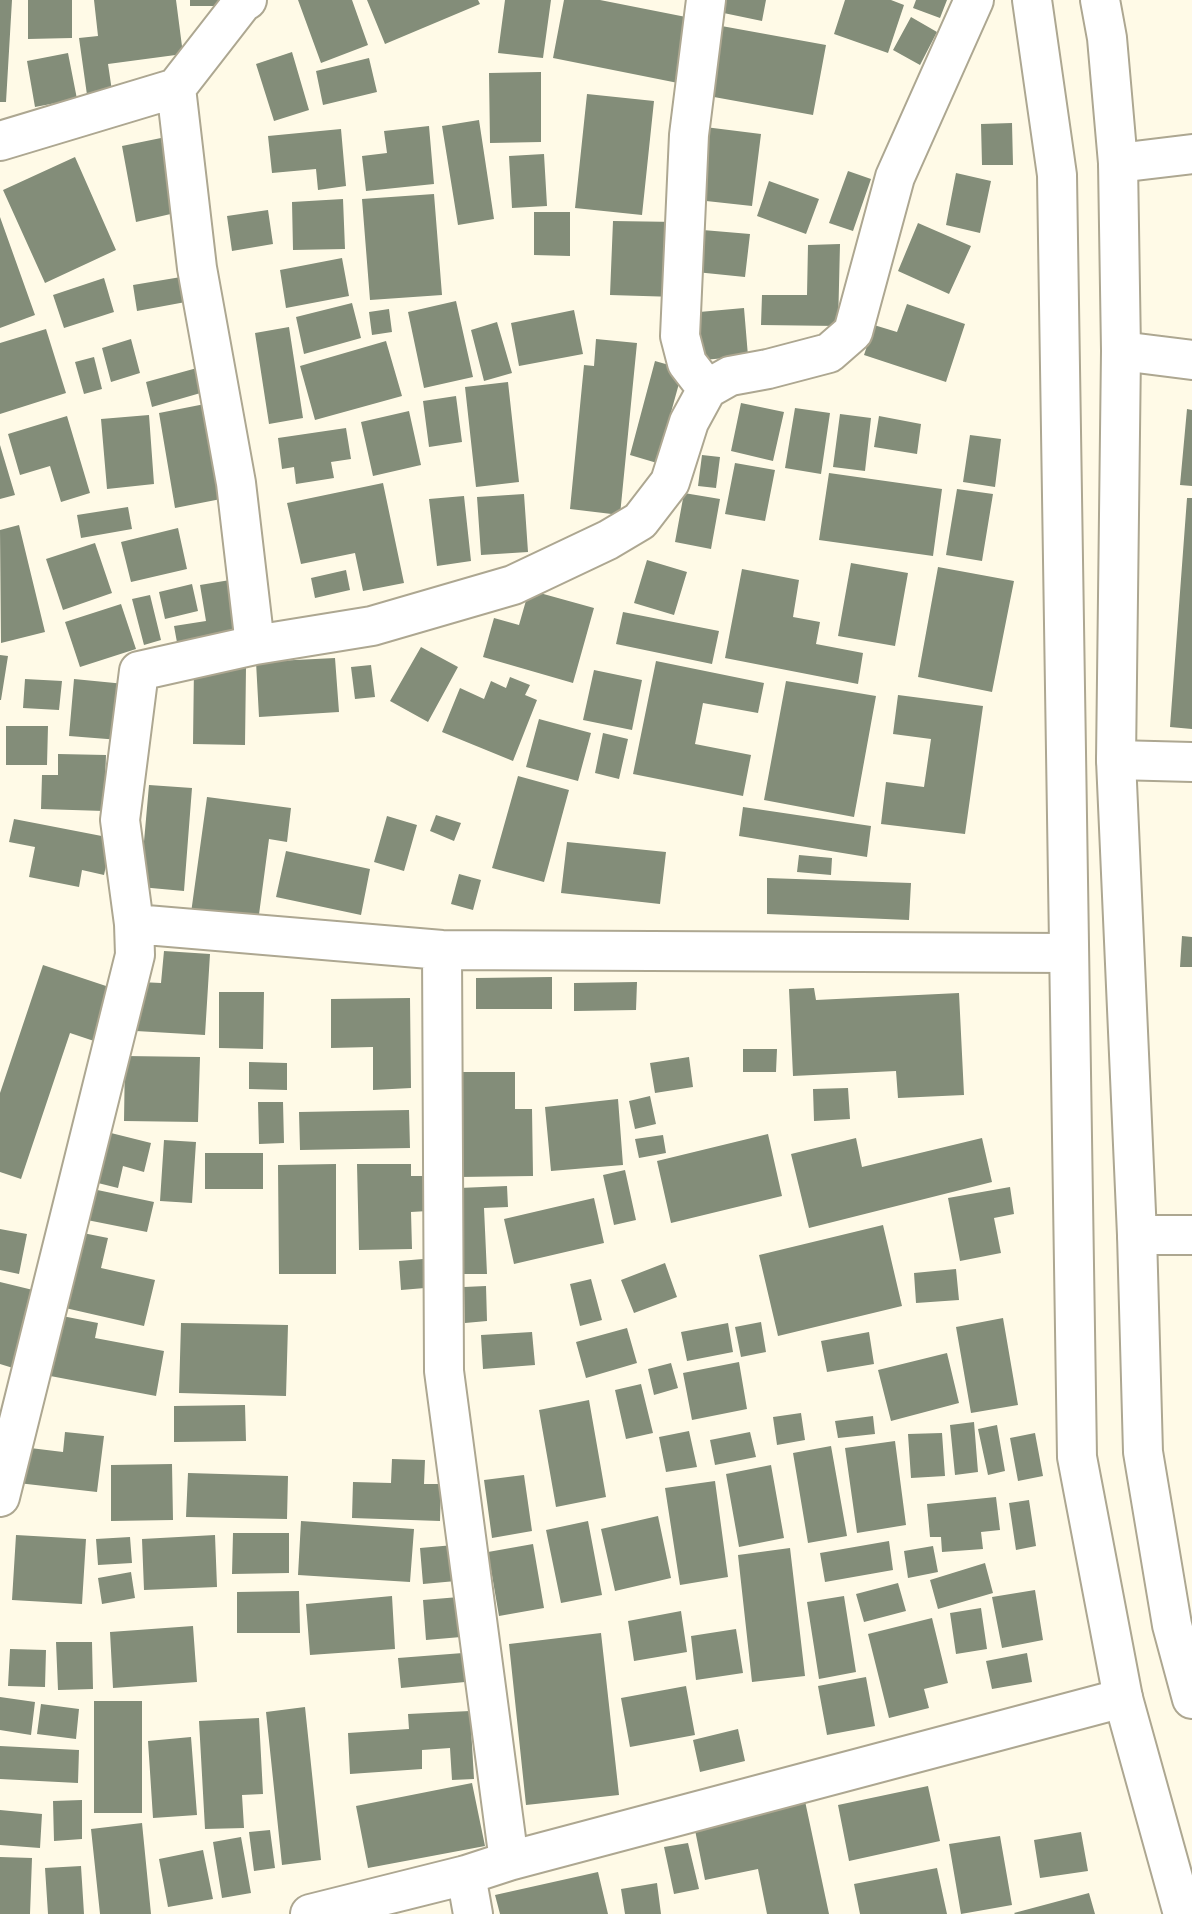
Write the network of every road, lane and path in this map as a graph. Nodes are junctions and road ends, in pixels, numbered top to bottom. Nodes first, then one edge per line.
1 (247, 0) edge
2 (706, 0) edge
3 (974, 0) edge
4 (1032, 0) edge
5 (1100, 0) edge
6 (176, 88) junction
7 (0, 141) edge
8 (1192, 155) edge
9 (1118, 163) junction
10 (1121, 351) junction
11 (1192, 360) edge
12 (707, 389) junction
13 (255, 645) junction
14 (1116, 760) junction
15 (1192, 762) edge
16 (134, 924) junction
17 (442, 950) junction
18 (1069, 953) junction
19 (1137, 1235) junction
20 (1192, 1235) edge
21 (0, 1497) edge
22 (1123, 1698) junction
23 (1192, 1699) edge
24 (509, 1861) junction
25 (466, 1875) junction
26 (310, 1914) edge
27 (473, 1914) edge
28 (1184, 1914) edge

1 - 6 street
2 - 12 street
3 - 12 street
4 - 18 street
5 - 9 street
6 - 7 street
6 - 13 street
8 - 9 street
9 - 10 street
10 - 11 street
10 - 14 street
12 - 13 street
13 - 16 street
14 - 15 street
14 - 19 street
16 - 17 street
16 - 21 street
17 - 18 street
17 - 24 street
18 - 22 street
19 - 20 street
19 - 23 street
22 - 24 street
22 - 28 street
24 - 25 street
25 - 26 street
25 - 27 street

